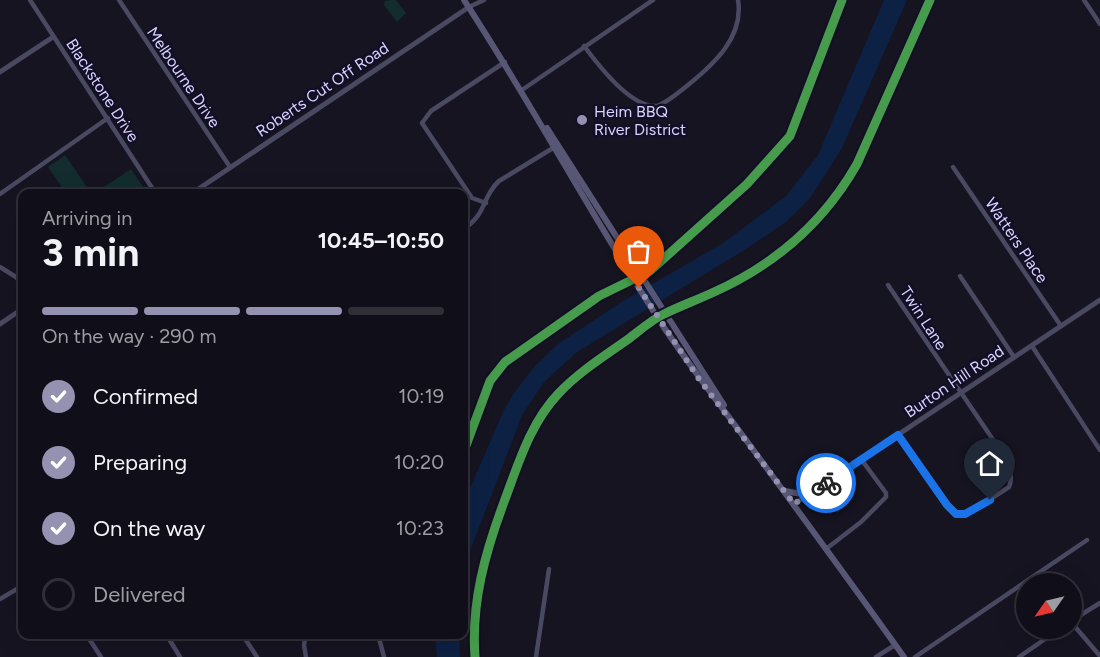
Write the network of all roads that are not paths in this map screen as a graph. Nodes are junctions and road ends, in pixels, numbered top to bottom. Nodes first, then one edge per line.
1 (30, 0) edge
2 (118, 0) edge
3 (464, 0) edge
4 (484, 0) edge
5 (653, 0) edge
6 (738, 0) edge
7 (1084, 0) edge
8 (469, 7) junction
9 (1100, 24) edge
10 (53, 37) junction
11 (584, 46) junction
12 (505, 62) junction
13 (0, 72) edge
14 (522, 90) junction
15 (108, 118) junction
16 (541, 121) junction
17 (553, 148) junction
18 (566, 162) junction
19 (230, 167) junction
20 (953, 167) dead end
21 (153, 189) edge
22 (198, 189) edge
23 (466, 189) edge
24 (468, 192) edge
25 (0, 194) edge
26 (486, 203) junction
27 (468, 225) edge
28 (0, 267) edge
29 (960, 276) dead end
30 (18, 280) edge
31 (888, 285) dead end
32 (1100, 300) edge
33 (18, 313) edge
34 (0, 324) edge
35 (1061, 327) junction
36 (1032, 346) junction
37 (1014, 357) junction
38 (960, 394) junction
39 (740, 432) junction
40 (898, 435) junction
41 (1100, 450) edge
42 (861, 459) junction
43 (783, 490) junction
44 (807, 495) junction
45 (794, 504) junction
46 (1087, 540) dead end
47 (826, 549) junction
48 (549, 569) dead end
49 (18, 588) edge
50 (0, 599) edge
51 (1100, 603) edge
52 (1082, 615) edge
53 (1082, 635) edge
54 (89, 639) edge
55 (169, 639) edge
56 (245, 639) edge
57 (305, 639) edge
58 (379, 639) edge
59 (1044, 639) edge
60 (895, 645) junction
61 (1100, 656) edge
62 (101, 657) edge
63 (180, 657) edge
64 (256, 657) edge
65 (306, 657) edge
66 (384, 657) edge
67 (536, 657) edge
68 (876, 657) edge
69 (904, 657) edge
70 (915, 657) edge
71 (1019, 657) edge

1 - 10 street, Blackstone Drive
2 - 19 street, Melbourne Drive
3 - 8 main road
4 - 8 street
5 - 11 street
6 - 11 street
7 - 9 street
8 - 12 main road
8 - 19 street, Roberts Cut Off Road
10 - 13 street
10 - 15 street, Blackstone Drive
11 - 14 street
12 - 14 main road
12 - 23 street
14 - 16 main road
15 - 21 street, Blackstone Drive
15 - 25 street
16 - 17 main road
16 - 18 main road
17 - 18 main road
17 - 26 street
18 - 39 main road
18 - 39 main road
19 - 22 street, Roberts Cut Off Road
20 - 35 street, Watters Place
24 - 26 street
26 - 27 street
28 - 30 street
29 - 37 street
31 - 38 street, Twin Lane
32 - 35 street, Burton Hill Road
33 - 34 street
35 - 36 street, Burton Hill Road
36 - 37 street, Burton Hill Road
36 - 41 street
37 - 38 street, Burton Hill Road
38 - 40 street, Burton Hill Road
38 - 40 street, Twin Lane
39 - 43 main road
40 - 42 street, Burton Hill Road
42 - 44 street, Burton Hill Road
42 - 47 street
43 - 44 main road
43 - 45 main road
44 - 45 street, Burton Hill Road
45 - 47 main road
46 - 70 street
47 - 60 main road
48 - 67 street
49 - 50 street
51 - 52 street
53 - 61 street
54 - 62 street
55 - 63 street
56 - 64 street
57 - 65 street
58 - 66 street
59 - 71 street
60 - 68 street
60 - 69 main road

